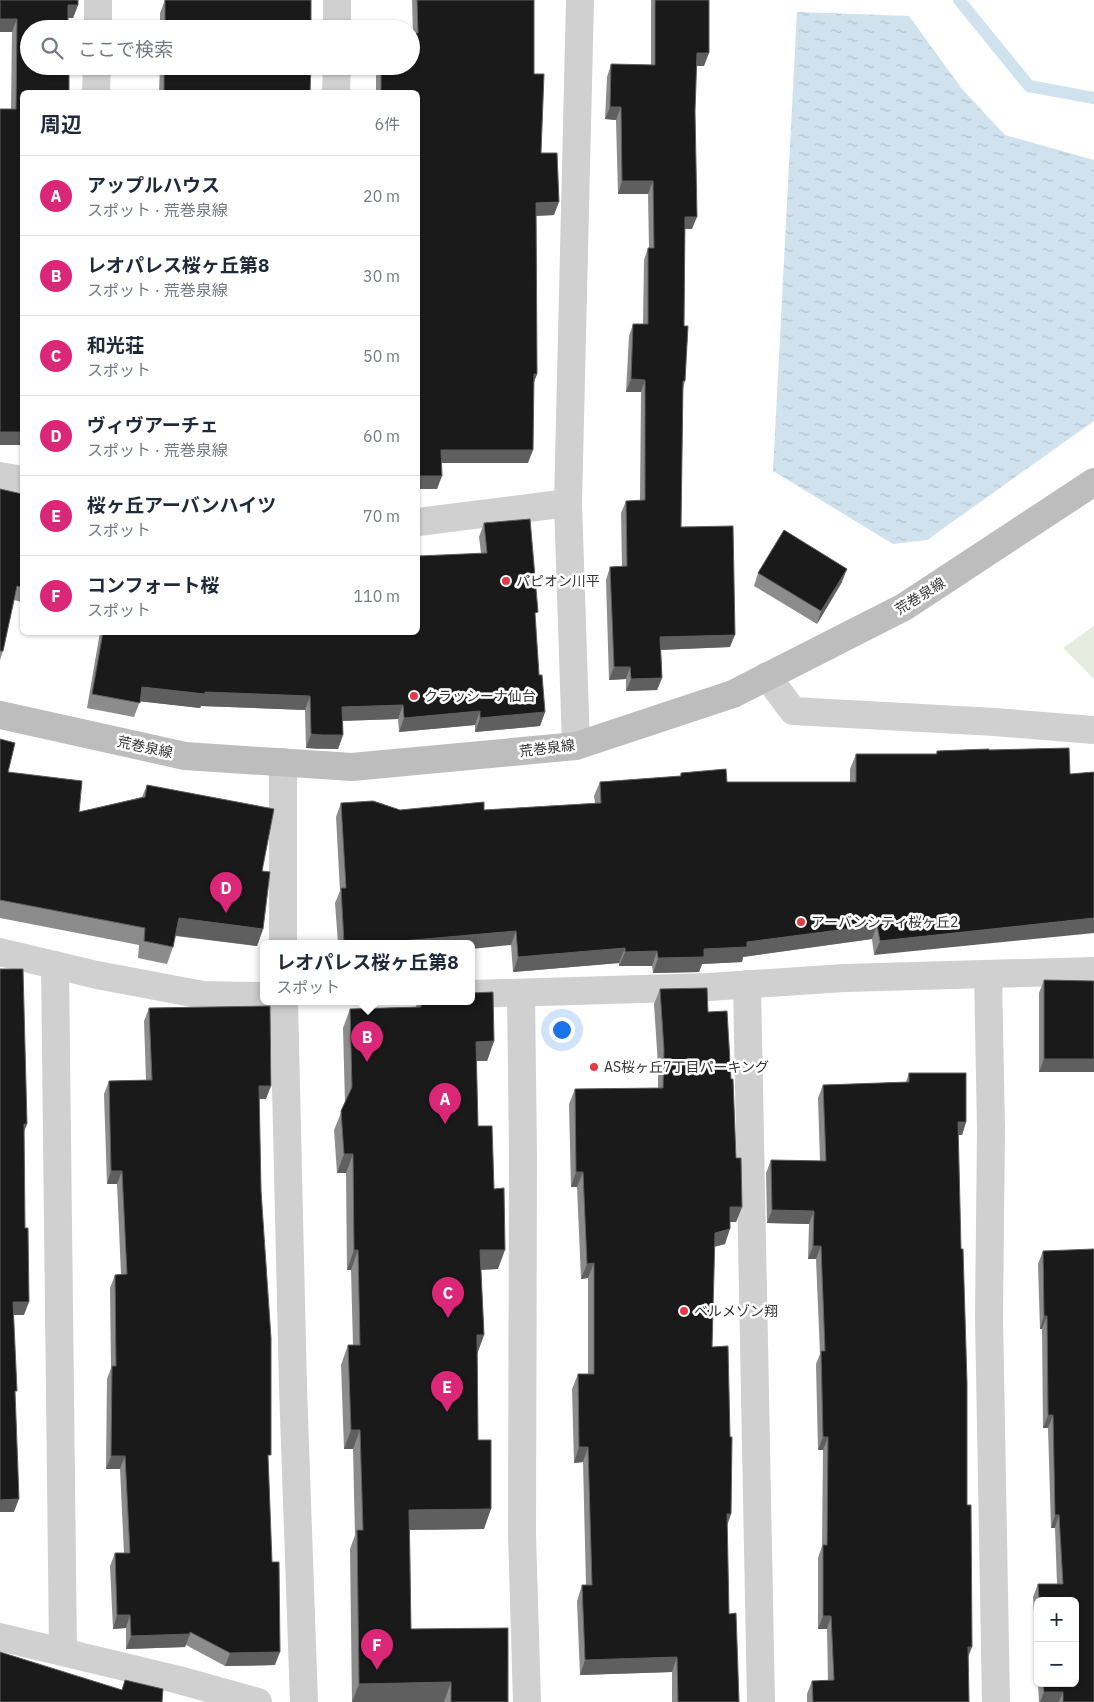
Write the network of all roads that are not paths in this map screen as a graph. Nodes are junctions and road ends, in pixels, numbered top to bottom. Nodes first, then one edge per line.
1 (98, 0) edge
2 (337, 0) edge
3 (580, 0) edge
4 (98, 20) edge
5 (337, 20) edge
6 (97, 75) edge
7 (337, 75) edge
8 (96, 90) edge
9 (336, 90) edge
10 (0, 476) edge
11 (20, 480) edge
12 (1094, 482) edge
13 (568, 503) junction
14 (420, 522) edge
15 (767, 676) junction
16 (0, 715) edge
17 (1094, 730) edge
18 (576, 746) junction
19 (283, 762) junction
20 (284, 940) edge
21 (0, 952) edge
22 (56, 965) junction
23 (1094, 971) edge
24 (988, 974) junction
25 (747, 984) junction
26 (521, 993) junction
27 (475, 994) edge
28 (260, 996) edge
29 (284, 1005) edge
30 (0, 1637) edge
31 (63, 1652) junction
32 (258, 1702) edge
33 (304, 1702) edge
34 (527, 1702) edge
35 (761, 1702) edge
36 (996, 1702) edge

1 - 4 street
2 - 5 street
3 - 13 street
6 - 8 street
7 - 9 street
10 - 11 street
12 - 15 street, 荒巻泉線
13 - 14 street
13 - 18 street
15 - 17 street
15 - 18 street, 荒巻泉線
16 - 19 street, 荒巻泉線
18 - 19 street, 荒巻泉線
19 - 20 street
21 - 22 street
22 - 28 street
22 - 31 street
23 - 24 street
24 - 25 street
24 - 36 street
25 - 26 street
25 - 35 street
26 - 27 street
26 - 34 street
29 - 33 street
30 - 31 street
31 - 32 street

